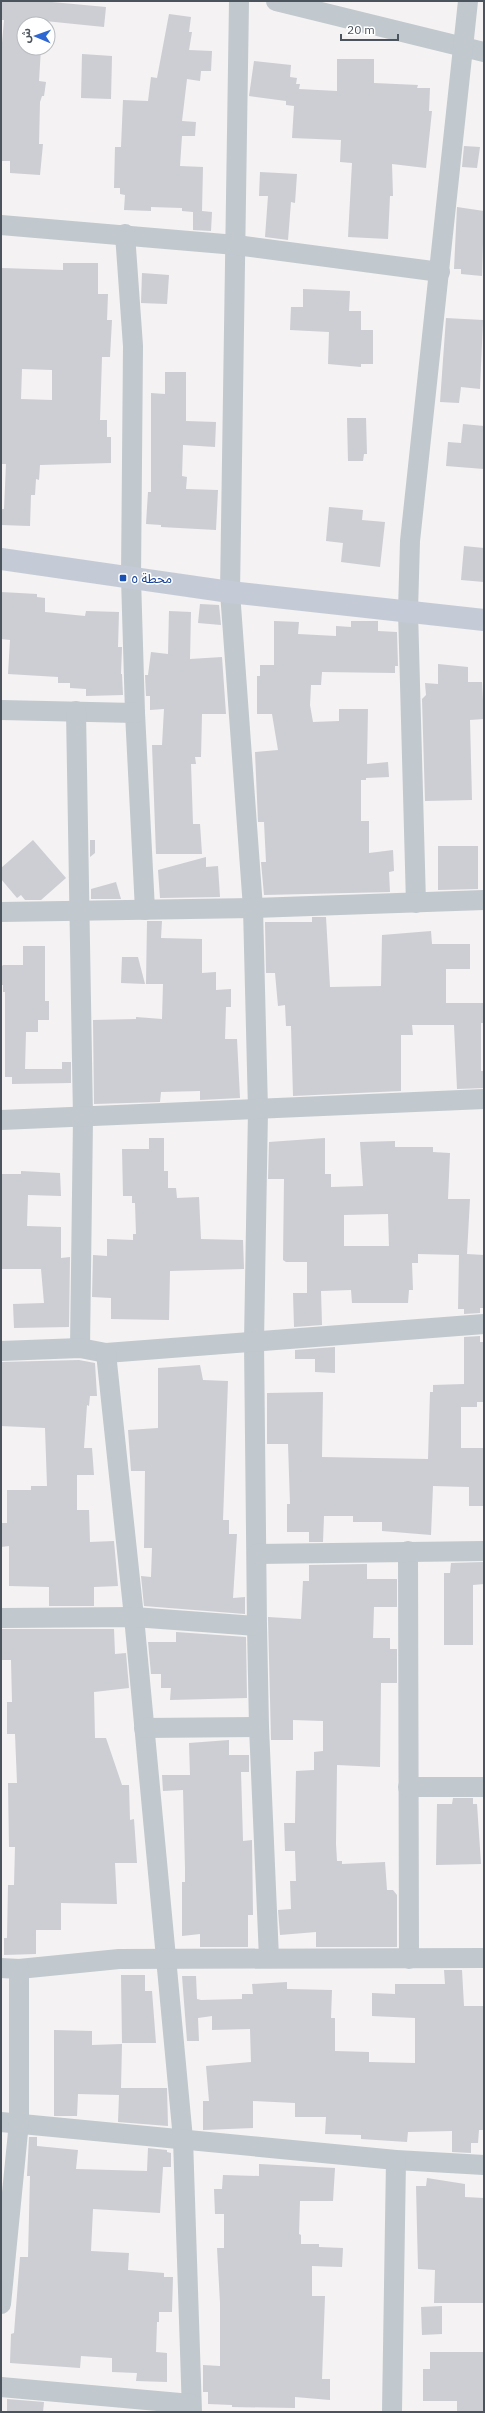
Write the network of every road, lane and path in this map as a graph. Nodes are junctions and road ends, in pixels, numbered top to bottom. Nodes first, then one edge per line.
1 (239, 1) edge
2 (276, 1) edge
3 (468, 1) edge
4 (464, 46) junction
5 (484, 52) edge
6 (1, 224) edge
7 (125, 234) junction
8 (236, 245) junction
9 (440, 272) junction
10 (1, 559) edge
11 (131, 578) junction
12 (230, 592) junction
13 (408, 611) junction
14 (484, 620) edge
15 (1, 710) edge
16 (76, 711) junction
17 (135, 713) junction
18 (484, 900) edge
19 (416, 903) junction
20 (253, 908) junction
21 (145, 910) junction
22 (80, 911) junction
23 (1, 912) edge
24 (484, 1099) edge
25 (258, 1110) junction
26 (83, 1118) junction
27 (1, 1120) edge
28 (484, 1324) edge
29 (254, 1342) junction
30 (80, 1348) junction
31 (1, 1351) edge
32 (106, 1353) junction
33 (484, 1551) edge
34 (408, 1552) junction
35 (257, 1554) junction
36 (134, 1617) junction
37 (1, 1618) edge
38 (257, 1626) junction
39 (259, 1727) junction
40 (144, 1728) junction
41 (408, 1787) junction
42 (484, 1787) edge
43 (269, 1958) junction
44 (484, 1958) edge
45 (409, 1959) junction
46 (166, 1960) junction
47 (10, 1969) edge
48 (10, 2122) edge
49 (183, 2139) junction
50 (396, 2160) junction
51 (484, 2165) edge
52 (1, 2304) edge
53 (1, 2387) edge
54 (192, 2408) edge
55 (392, 2412) edge

1 - 8 street
2 - 4 street
3 - 4 street
4 - 5 street
4 - 9 street
6 - 7 street
7 - 8 street
7 - 11 street
8 - 9 street
8 - 12 street
9 - 13 street
10 - 11 street
11 - 12 street
11 - 17 street
12 - 13 street
12 - 20 street
13 - 14 street
13 - 19 street
15 - 16 street
16 - 17 street
16 - 22 street
17 - 21 street
18 - 19 street
19 - 20 street
20 - 21 street
20 - 25 street
21 - 22 street
22 - 23 street
22 - 26 street
24 - 25 street
25 - 26 street
25 - 29 street
26 - 27 street
26 - 30 street
28 - 29 street
29 - 32 street
29 - 35 street
30 - 31 street
30 - 32 street
32 - 36 street
33 - 34 street
34 - 35 street
34 - 41 street
35 - 38 street
36 - 37 street
36 - 38 street
36 - 40 street
38 - 39 street
39 - 40 street
39 - 43 street
40 - 46 street
41 - 42 street
41 - 45 street
43 - 45 street
43 - 46 street
44 - 45 street
46 - 47 street
46 - 49 street
47 - 48 street
48 - 49 street
48 - 52 street
49 - 50 street
49 - 54 street
50 - 51 street
50 - 55 street
53 - 54 street

